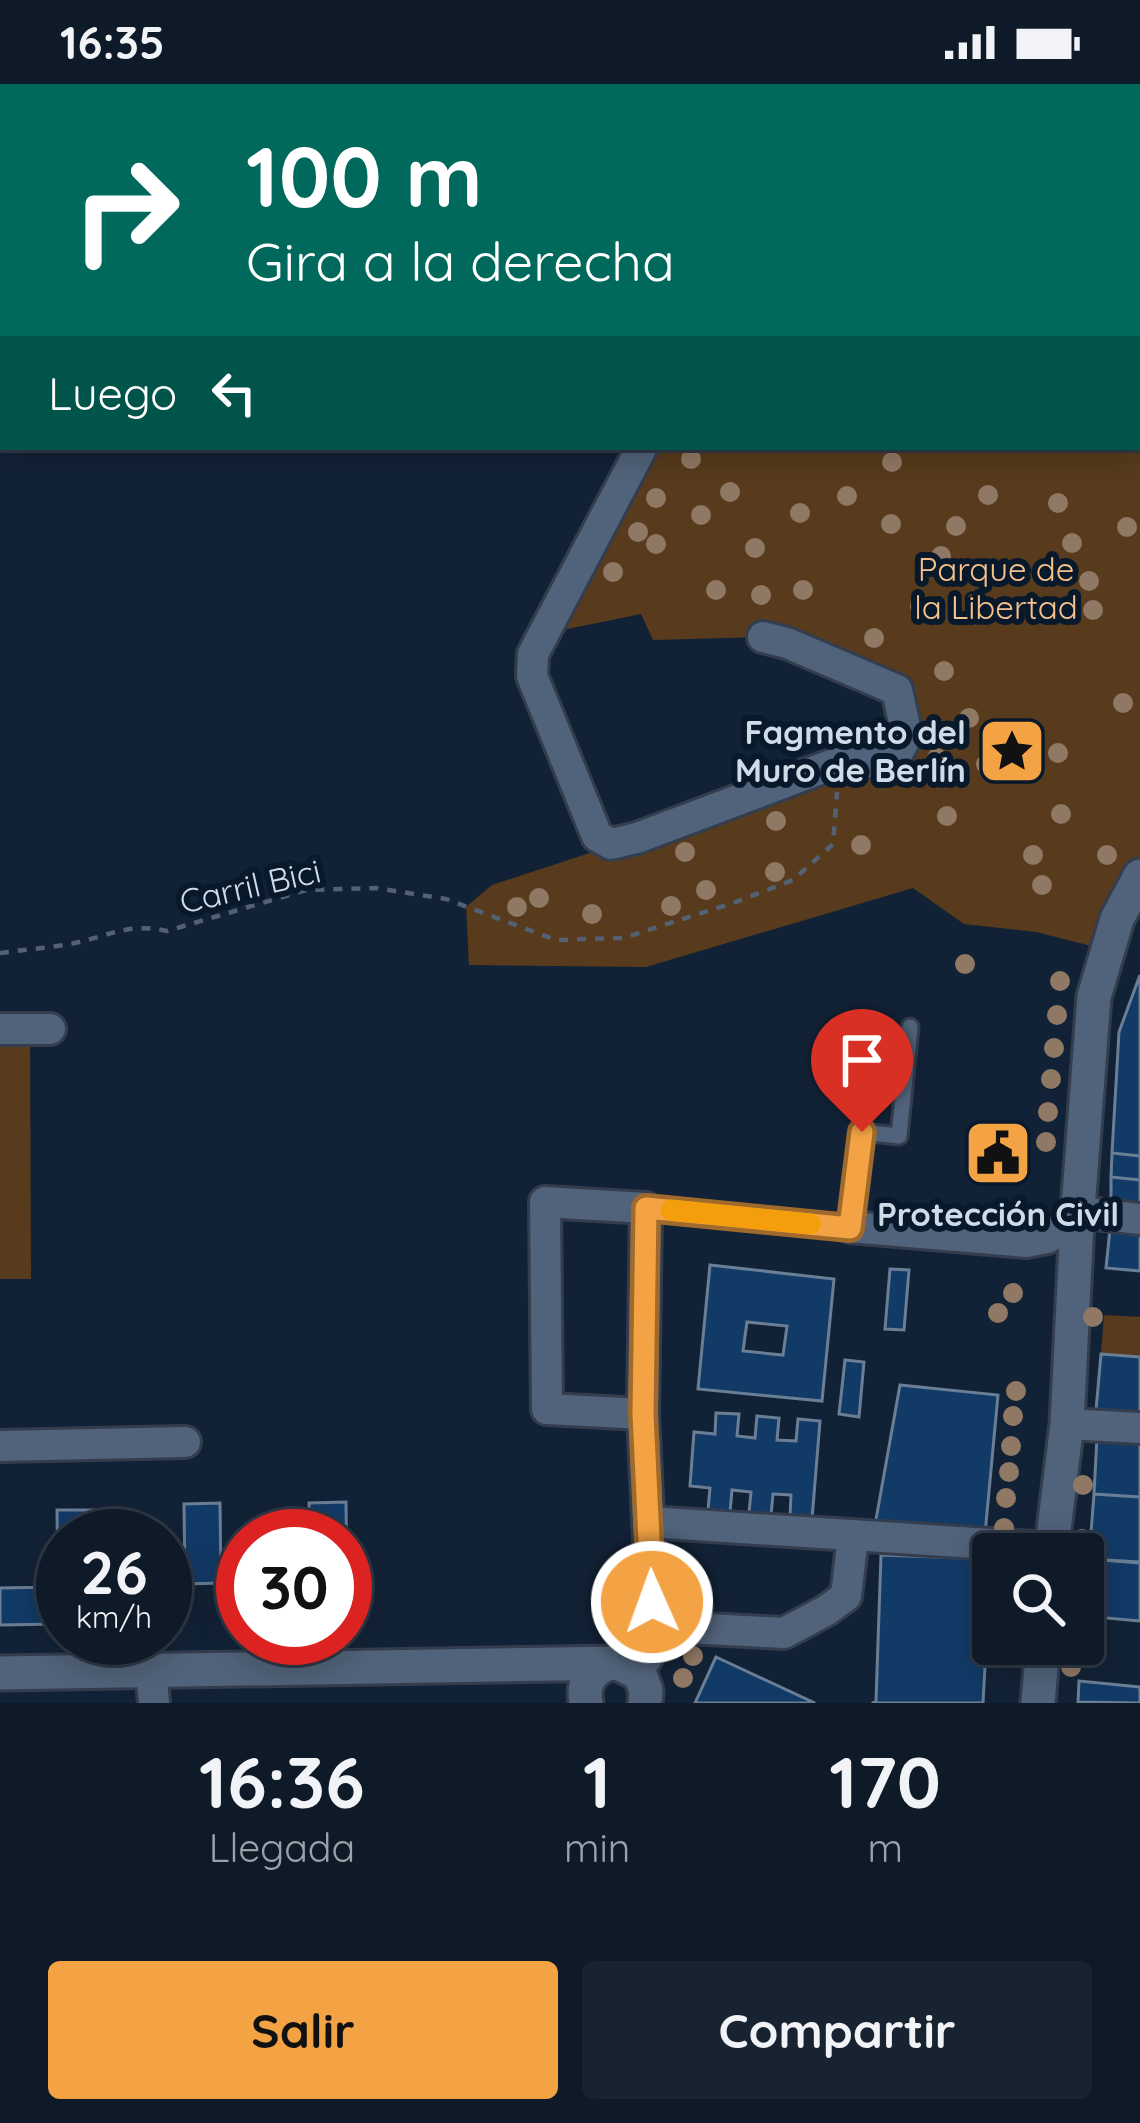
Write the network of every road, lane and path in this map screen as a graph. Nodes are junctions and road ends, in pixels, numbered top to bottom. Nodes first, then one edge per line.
1 (640, 450) edge
2 (763, 637) dead end
3 (839, 762) junction
4 (1140, 876) edge
5 (0, 952) edge
6 (910, 1028) dead end
7 (0, 1029) edge
8 (50, 1029) dead end
9 (646, 1208) junction
10 (1078, 1217) junction
11 (1140, 1219) edge
12 (850, 1228) junction
13 (643, 1414) junction
14 (1067, 1424) junction
15 (1140, 1428) edge
16 (184, 1442) dead end
17 (0, 1446) edge
18 (649, 1522) junction
19 (1054, 1533) edge
20 (853, 1537) junction
21 (972, 1545) edge
22 (1041, 1665) edge
23 (637, 1671) edge
24 (0, 1673) edge
25 (152, 1687) edge
26 (586, 1703) edge
27 (1038, 1703) edge

1 - 3 street
2 - 3 street
3 - 5 path, Carril Bici
4 - 10 street
6 - 12 lane
7 - 8 street
9 - 12 lane
9 - 13 street
9 - 13 street
10 - 11 street
10 - 12 street
10 - 14 street
13 - 18 street
14 - 15 street
14 - 19 street
16 - 17 street
18 - 20 street
18 - 23 street
20 - 21 street
20 - 23 street
22 - 27 street
23 - 25 street
23 - 26 street
24 - 25 street

